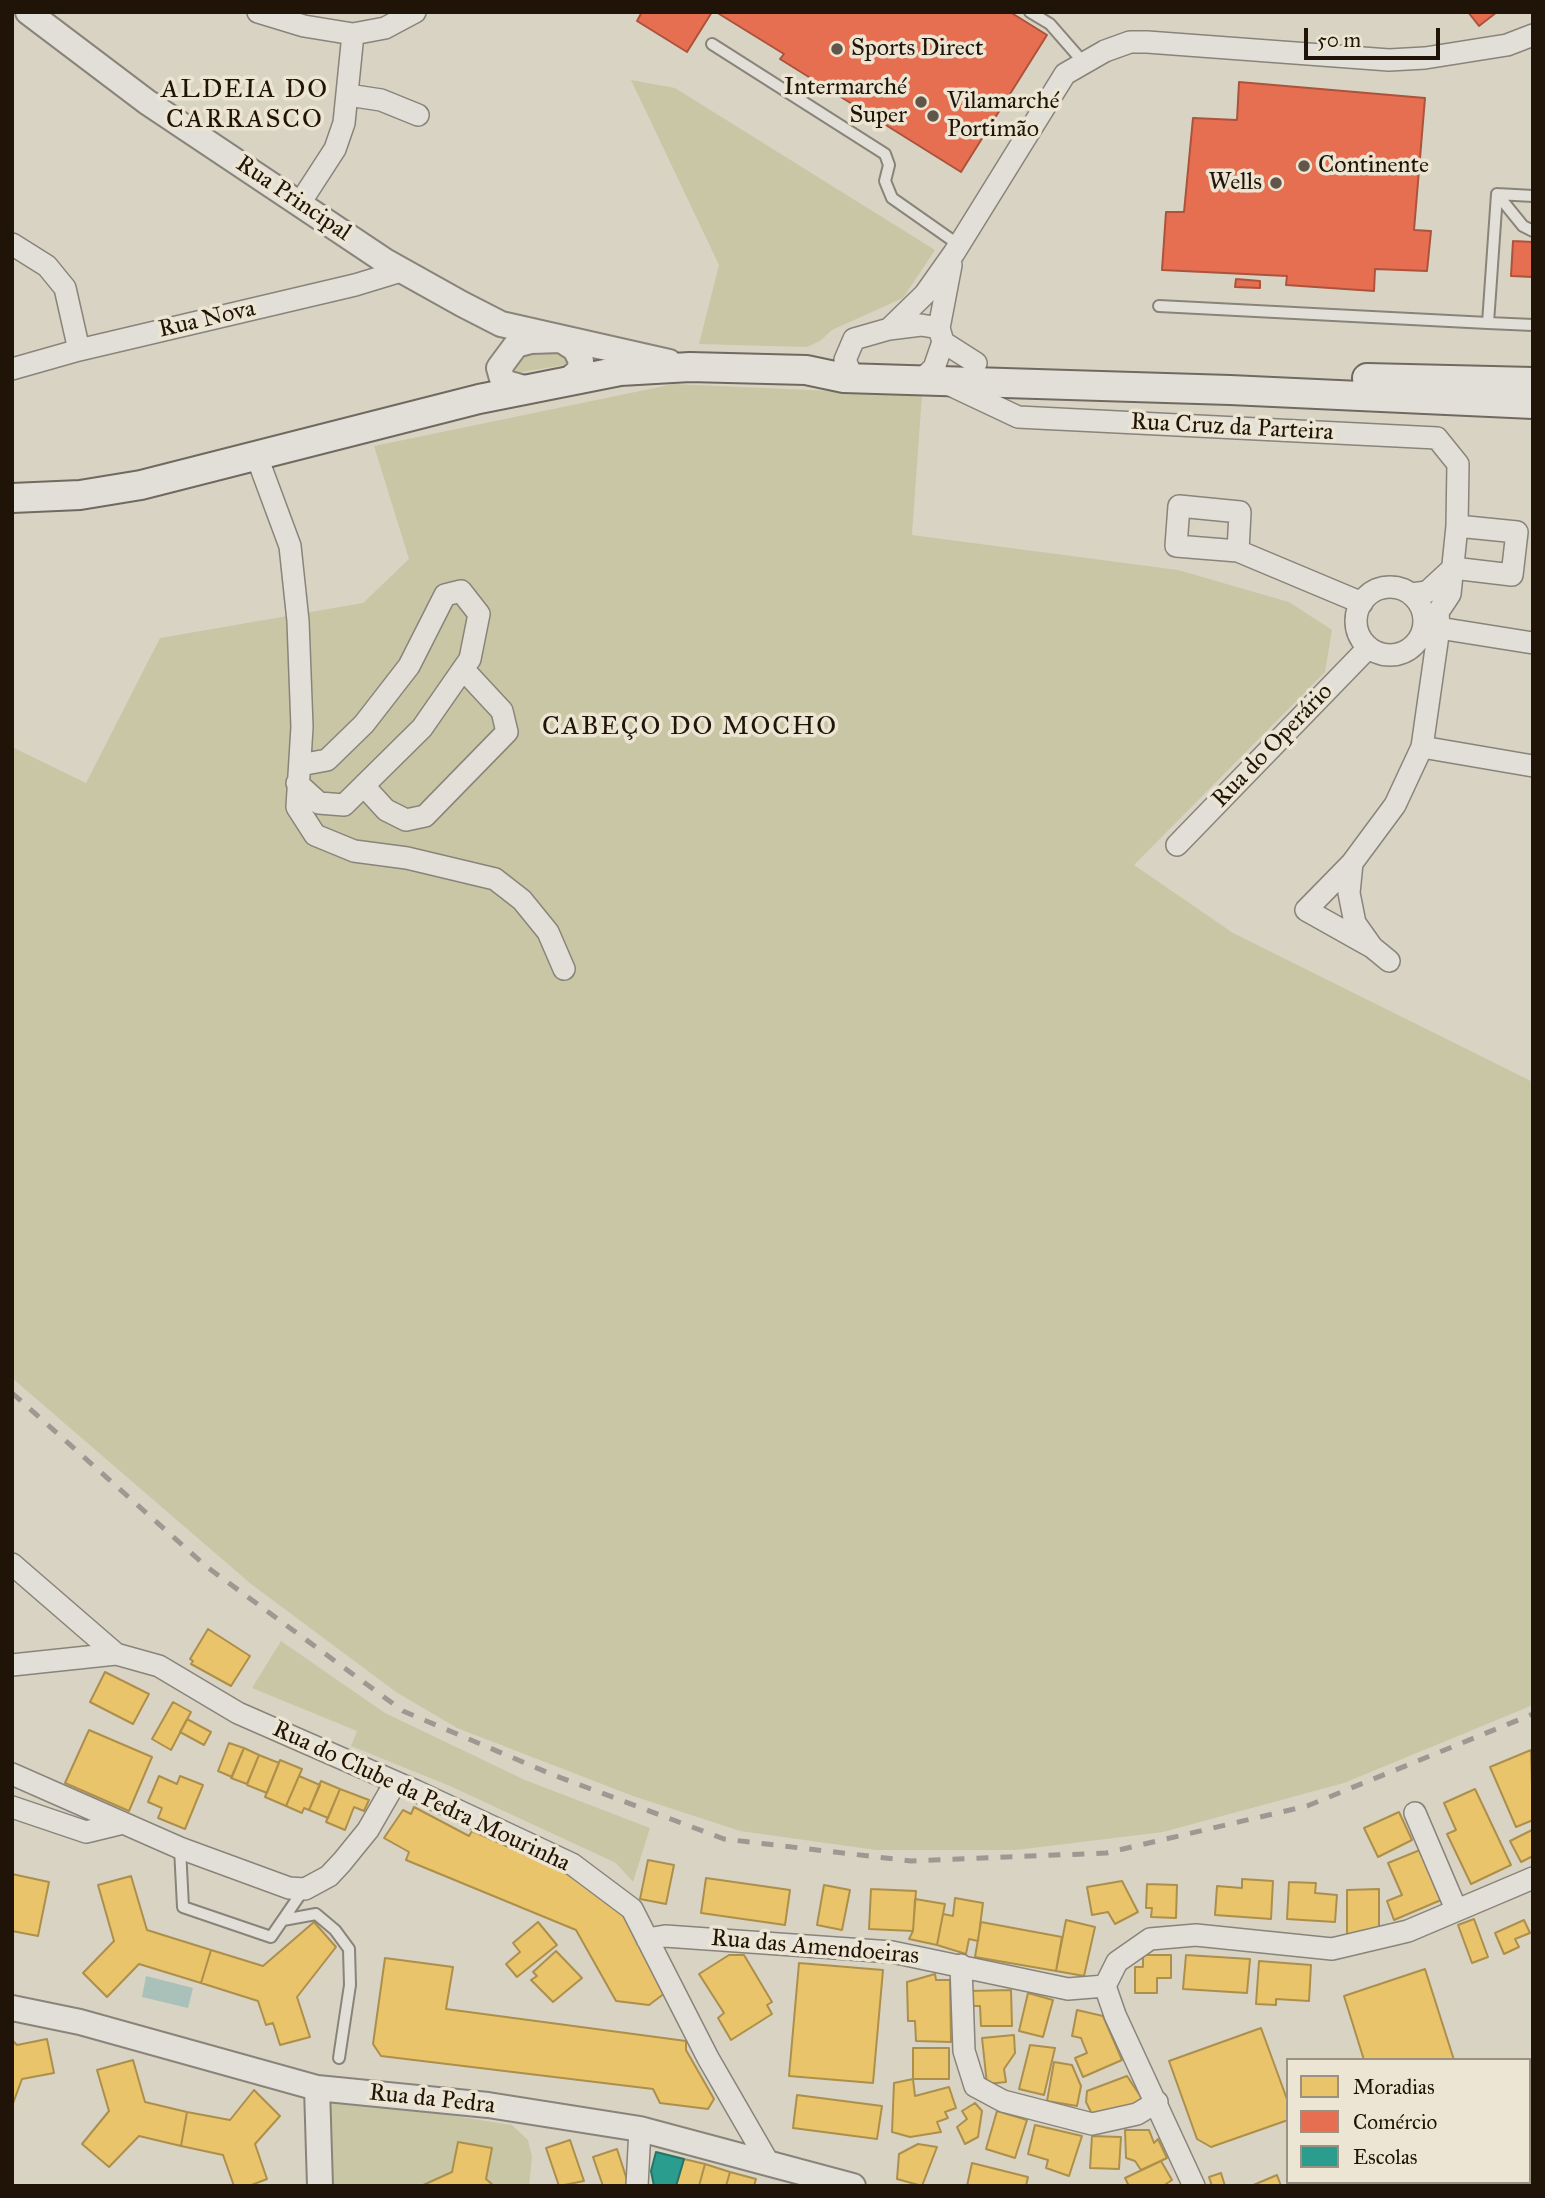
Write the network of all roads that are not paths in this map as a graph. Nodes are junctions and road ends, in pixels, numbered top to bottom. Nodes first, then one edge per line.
1 (28, 12) edge
2 (258, 12) edge
3 (415, 12) edge
4 (1030, 12) edge
5 (354, 34) junction
6 (1533, 35) edge
7 (712, 44) dead end
8 (1507, 45) junction
9 (1533, 45) edge
10 (1084, 63) junction
11 (348, 95) junction
12 (418, 115) dead end
13 (1497, 194) junction
14 (1533, 196) edge
15 (300, 203) junction
16 (1533, 231) edge
17 (12, 244) edge
18 (956, 249) junction
19 (401, 271) junction
20 (462, 304) junction
21 (1159, 306) dead end
22 (1488, 323) junction
23 (1533, 325) edge
24 (889, 329) junction
25 (561, 340) junction
26 (79, 350) junction
27 (936, 358) junction
28 (690, 366) junction
29 (499, 368) junction
30 (12, 369) edge
31 (849, 369) junction
32 (568, 380) junction
33 (1533, 382) edge
34 (528, 388) junction
35 (463, 403) junction
36 (1533, 404) edge
37 (257, 457) junction
38 (12, 498) edge
39 (1457, 526) junction
40 (1238, 551) dead end
41 (1453, 568) junction
42 (1411, 594) junction
43 (1362, 603) junction
44 (1431, 623) junction
45 (1533, 643) edge
46 (1368, 648) junction
47 (463, 669) junction
48 (1422, 747) junction
49 (1533, 766) edge
50 (299, 774) junction
51 (364, 786) junction
52 (1177, 845) dead end
53 (1352, 863) junction
54 (1371, 947) junction
55 (1389, 961) dead end
56 (564, 969) dead end
57 (12, 1564) edge
58 (116, 1654) junction
59 (12, 1665) edge
60 (12, 1774) edge
61 (395, 1783) junction
62 (12, 1807) edge
63 (1415, 1813) dead end
64 (124, 1823) junction
65 (180, 1848) junction
66 (1533, 1878) edge
67 (305, 1889) junction
68 (1456, 1909) junction
69 (283, 1920) junction
70 (647, 1939) junction
71 (961, 1965) junction
72 (1105, 1986) junction
73 (12, 2008) edge
74 (339, 2057) dead end
75 (317, 2088) junction
76 (1157, 2102) junction
77 (640, 2129) junction
78 (768, 2162) junction
79 (320, 2186) edge
80 (637, 2186) edge
81 (853, 2186) edge
82 (1194, 2186) edge

1 - 15 street, Rua Principal
2 - 5 street
3 - 5 street
4 - 10 lane
5 - 11 street
6 - 8 street
7 - 18 lane
8 - 9 street
8 - 10 street
10 - 18 street
11 - 12 street
11 - 15 street
13 - 14 lane
13 - 16 lane
13 - 22 lane
15 - 19 street, Rua Principal
17 - 26 street
18 - 24 street
18 - 27 street
19 - 20 street, Rua Principal
19 - 26 street, Rua Nova
20 - 25 street, Rua Principal
20 - 29 street, Rua Principal
21 - 22 lane
22 - 23 lane
24 - 27 street
24 - 31 street
25 - 28 street, Rua Principal
25 - 29 street, Rua Principal
25 - 32 street
26 - 30 street, Rua Nova
27 - 31 main road
27 - 33 main road
27 - 36 main road
27 - 39 street, Rua Cruz da Parteira
28 - 31 main road
28 - 32 main road
29 - 34 street
29 - 35 street, Rua Principal
32 - 34 main road
34 - 35 main road
35 - 37 main road
37 - 38 main road
37 - 50 street
39 - 41 street, Rua Cruz da Parteira
39 - 41 street
40 - 43 street
41 - 42 street
41 - 44 street, Rua Cruz da Parteira
42 - 43 street
42 - 44 street
43 - 46 street
44 - 45 street
44 - 46 street
44 - 48 street
46 - 52 street, Rua do Operário
47 - 50 street
47 - 51 street
47 - 51 street
48 - 49 street
48 - 53 street
50 - 51 street
50 - 56 street
53 - 54 street
53 - 54 street
54 - 55 street
57 - 58 street
58 - 59 street, Rua do Clube da Pedra Mourinha
58 - 61 street, Rua do Clube da Pedra Mourinha
60 - 64 street
61 - 67 street
61 - 70 street, Rua do Clube da Pedra Mourinha
62 - 64 street
63 - 68 street
64 - 65 street
65 - 67 street
65 - 69 lane
66 - 68 street
67 - 69 lane
68 - 72 street
69 - 74 lane
70 - 71 street, Rua das Amendoeiras
70 - 78 street, Rua do Clube da Pedra Mourinha
71 - 72 street, Rua das Amendoeiras
71 - 76 street
72 - 76 street
73 - 75 street, Rua da Pedra
75 - 77 street, Rua da Pedra
75 - 79 street
76 - 82 street
77 - 78 street, Rua da Pedra
77 - 80 street
78 - 81 street, Rua da Pedra

